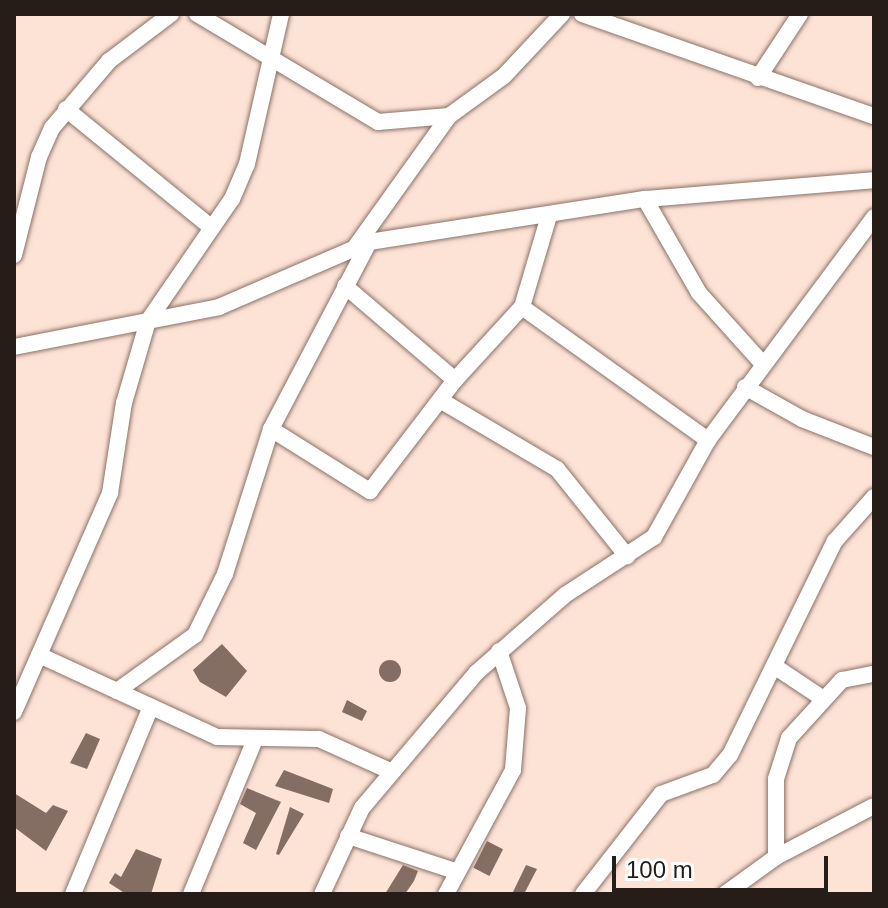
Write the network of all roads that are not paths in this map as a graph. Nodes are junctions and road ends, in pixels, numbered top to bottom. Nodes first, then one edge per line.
1 (171, 14) edge
2 (198, 14) edge
3 (281, 14) edge
4 (562, 14) edge
5 (582, 14) edge
6 (800, 14) edge
7 (269, 62) junction
8 (758, 78) junction
9 (66, 109) junction
10 (449, 116) junction
11 (874, 116) edge
12 (874, 180) edge
13 (645, 199) junction
14 (548, 219) junction
15 (873, 223) edge
16 (212, 228) junction
17 (362, 244) junction
18 (14, 255) edge
19 (345, 286) junction
20 (522, 307) junction
21 (148, 321) junction
22 (14, 347) edge
23 (763, 364) junction
24 (455, 380) junction
25 (745, 387) junction
26 (440, 400) junction
27 (271, 429) junction
28 (708, 440) junction
29 (874, 447) edge
30 (874, 497) edge
31 (627, 556) junction
32 (499, 651) junction
33 (39, 655) junction
34 (774, 666) junction
35 (874, 674) edge
36 (117, 691) junction
37 (822, 698) junction
38 (151, 707) junction
39 (14, 712) edge
40 (254, 742) junction
41 (390, 771) junction
42 (874, 806) edge
43 (348, 836) junction
44 (776, 857) junction
45 (455, 871) junction
46 (73, 894) edge
47 (191, 894) edge
48 (322, 894) edge
49 (446, 894) edge
50 (583, 894) edge
51 (725, 894) edge

1 - 9 street
2 - 7 street
3 - 7 street
4 - 10 street
5 - 8 street
6 - 8 street
7 - 10 street
7 - 16 street
8 - 11 street
9 - 16 street
9 - 18 street
10 - 17 street
12 - 13 street
13 - 14 street
13 - 23 street
14 - 17 street
14 - 20 street
15 - 23 street
16 - 21 street
17 - 19 street
17 - 21 street
19 - 24 street
19 - 27 street
20 - 24 street
20 - 28 street
21 - 22 street
21 - 33 street
23 - 25 street
24 - 26 street
25 - 28 street
25 - 29 street
26 - 27 street
26 - 31 street
27 - 36 street
28 - 31 street
30 - 34 street
31 - 32 street
32 - 41 street
32 - 45 street
33 - 36 street
33 - 39 street
34 - 37 street
34 - 50 street
35 - 37 street
36 - 38 street
37 - 44 street
38 - 40 street
38 - 46 street
40 - 41 street
40 - 47 street
41 - 43 street
42 - 44 street
43 - 45 street
43 - 48 street
44 - 51 street
45 - 49 street

